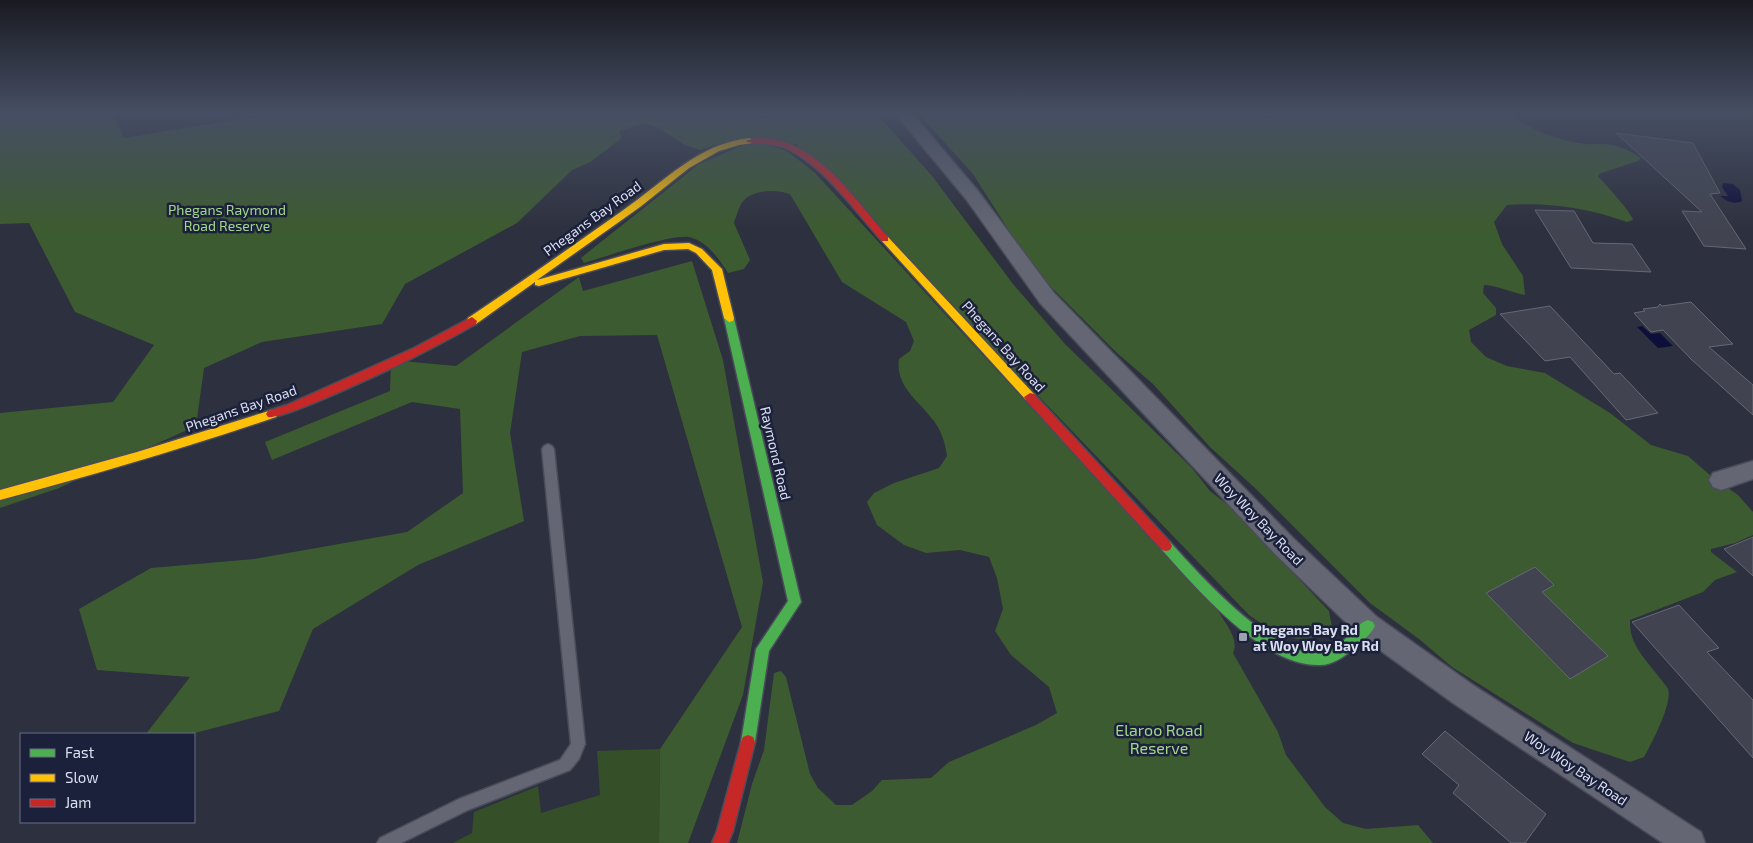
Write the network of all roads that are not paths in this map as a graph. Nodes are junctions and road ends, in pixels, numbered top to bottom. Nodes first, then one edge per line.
1 (712, 151) edge
2 (798, 151) edge
3 (933, 151) edge
4 (519, 288) junction
5 (548, 449) dead end
6 (1753, 470) edge
7 (1721, 480) dead end
8 (0, 495) edge
9 (1368, 626) junction
10 (385, 843) edge
11 (720, 843) edge
12 (1690, 843) edge

1 - 4 street, Phegans Bay Road
2 - 9 street, Phegans Bay Road
3 - 9 street, Woy Woy Bay Road
4 - 8 street, Phegans Bay Road
4 - 11 street, Raymond Road
5 - 10 lane
6 - 7 street
9 - 12 street, Woy Woy Bay Road

